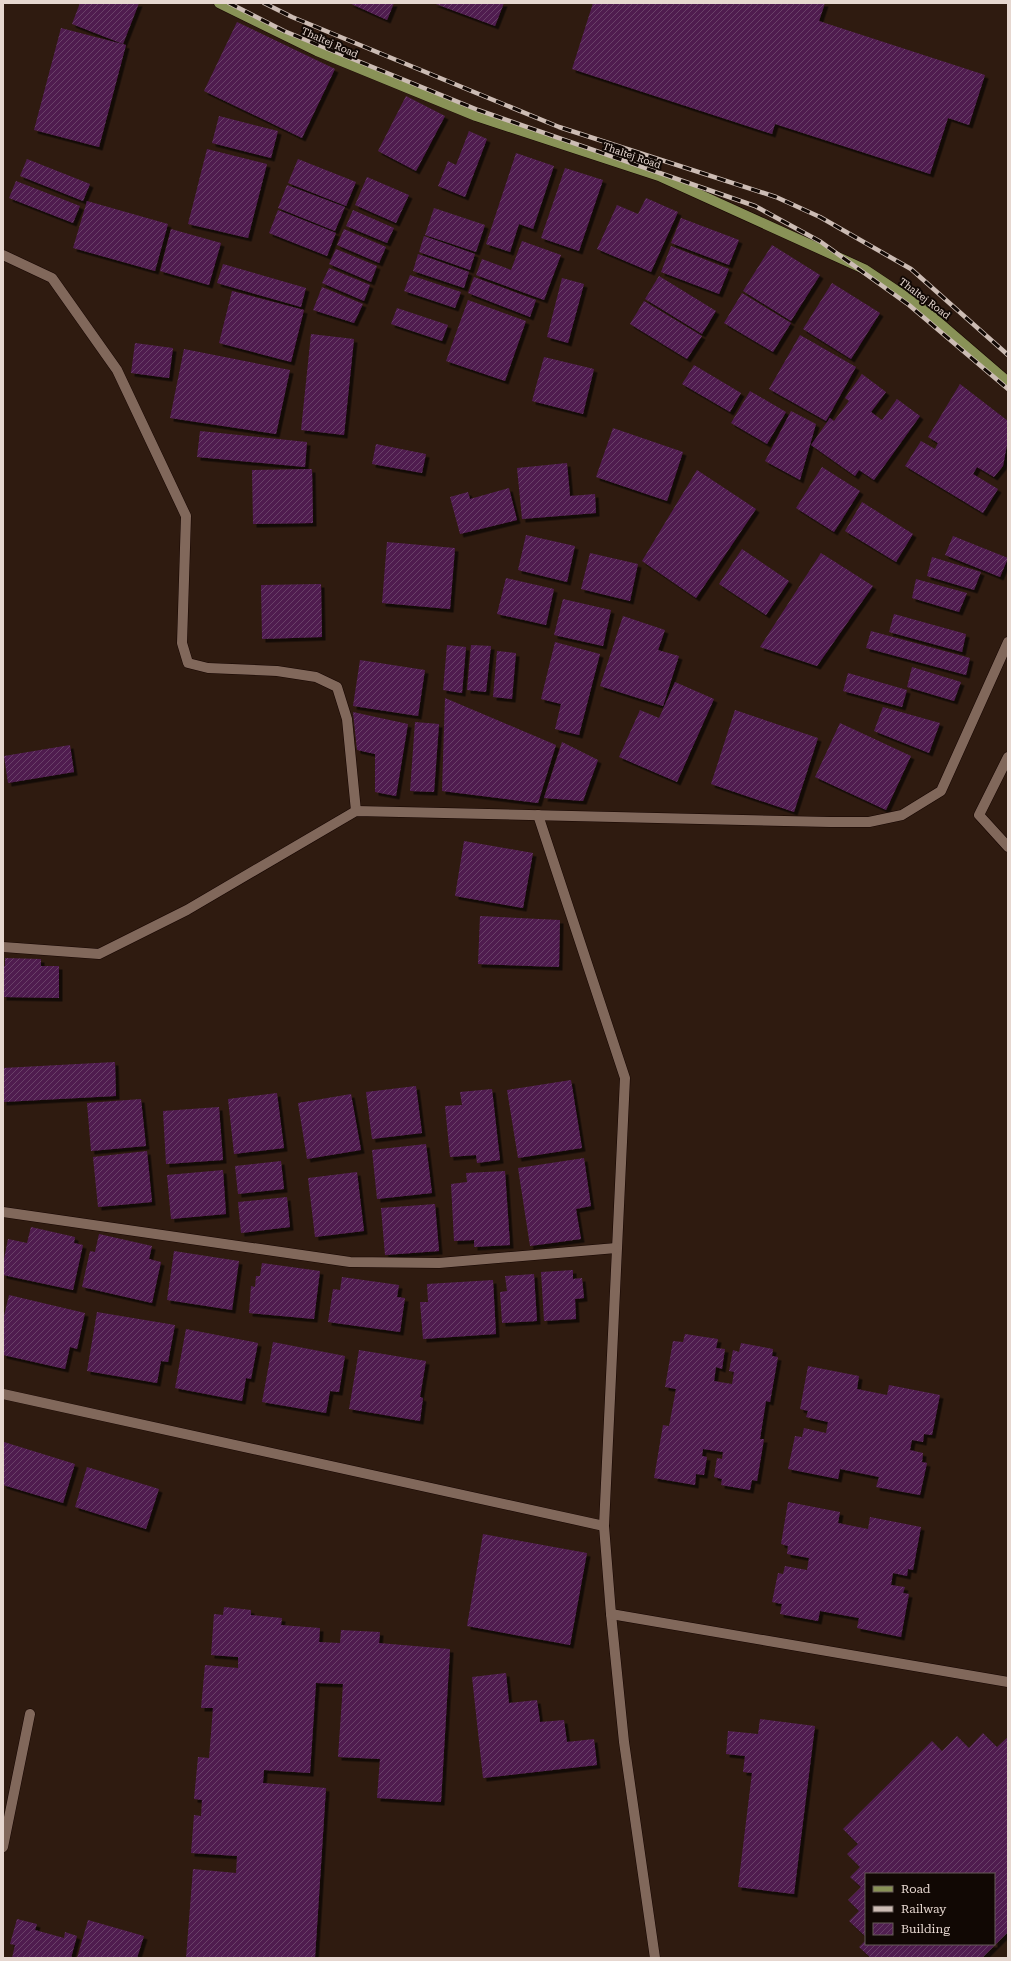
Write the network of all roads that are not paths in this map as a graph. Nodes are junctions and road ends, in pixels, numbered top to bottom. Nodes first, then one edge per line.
1 (219, 3) edge
2 (3, 255) edge
3 (1008, 382) edge
4 (1008, 642) edge
5 (1008, 757) edge
6 (356, 811) junction
7 (538, 815) junction
8 (1008, 846) edge
9 (3, 948) edge
10 (3, 1212) edge
11 (616, 1248) junction
12 (3, 1394) edge
13 (604, 1526) junction
14 (611, 1614) junction
15 (1008, 1682) edge
16 (30, 1714) dead end
17 (3, 1847) edge
18 (655, 1958) edge

1 - 3 main road, Thaltej Road
2 - 6 street
4 - 7 street
5 - 8 street
6 - 7 street
6 - 9 street
7 - 11 street
10 - 11 street
11 - 13 street
12 - 13 street
13 - 14 street
14 - 15 street
14 - 18 street
16 - 17 street

